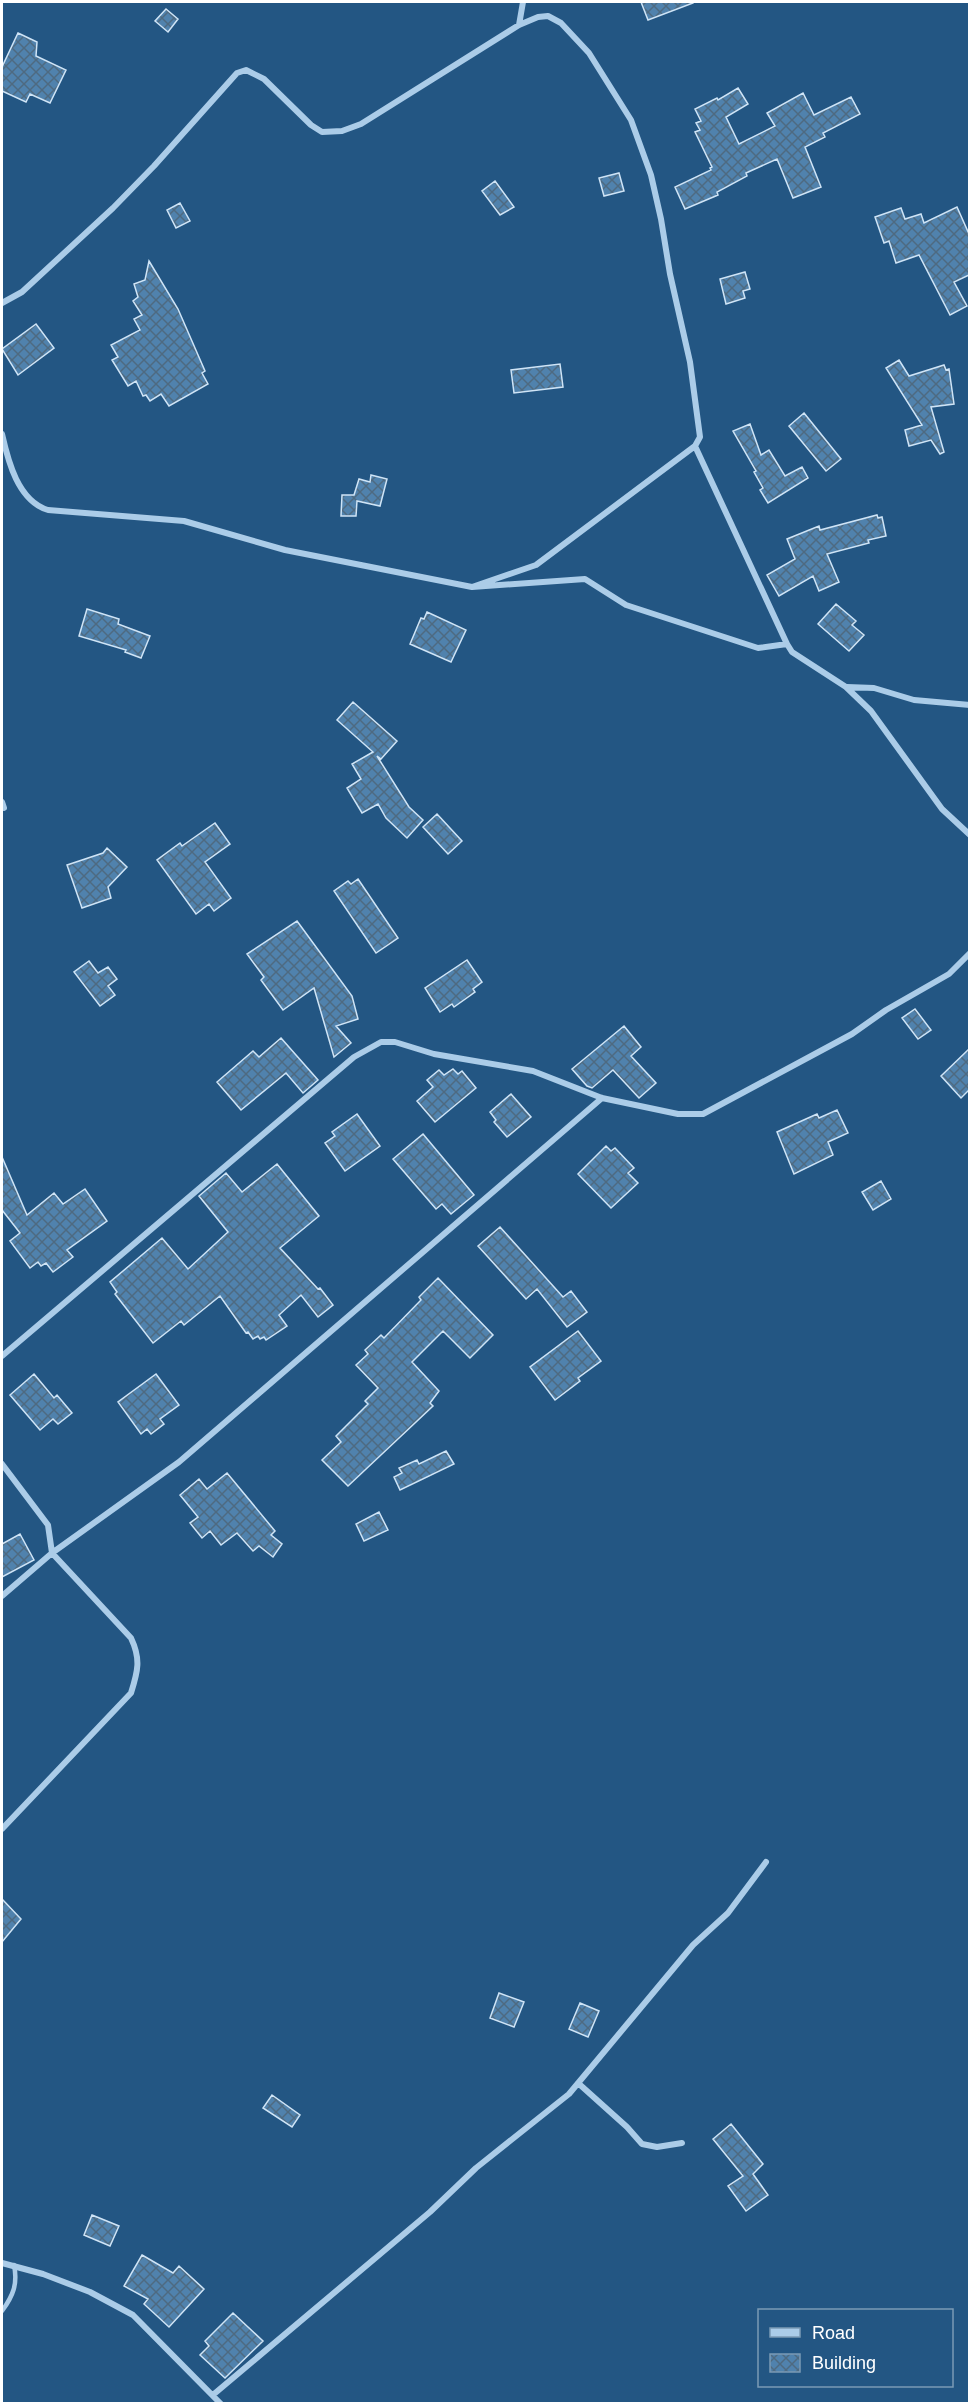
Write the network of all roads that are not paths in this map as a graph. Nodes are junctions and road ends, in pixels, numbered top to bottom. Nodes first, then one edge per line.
1 (523, 2) edge
2 (519, 25) junction
3 (2, 303) edge
4 (2, 434) edge
5 (695, 446) junction
6 (472, 587) junction
7 (787, 644) junction
8 (846, 687) junction
9 (969, 705) edge
10 (969, 835) edge
11 (969, 953) edge
12 (602, 1098) junction
13 (2, 1356) edge
14 (2, 1464) edge
15 (52, 1553) junction
16 (2, 1596) edge
17 (2, 1829) edge
18 (766, 1862) dead end
19 (578, 2083) junction
20 (682, 2143) dead end
21 (2, 2263) edge
22 (14, 2265) junction
23 (2, 2311) edge
24 (214, 2394) junction
25 (221, 2403) edge

1 - 2 street
2 - 3 street
2 - 5 street
4 - 6 street
5 - 6 street
5 - 7 street
6 - 7 street
7 - 8 street
8 - 9 street
8 - 10 street
11 - 12 street
12 - 13 street
12 - 15 street
14 - 15 street
15 - 16 street
15 - 17 street
18 - 19 street
19 - 20 street
19 - 24 street
21 - 22 street
22 - 23 lane
22 - 24 street
24 - 25 street

